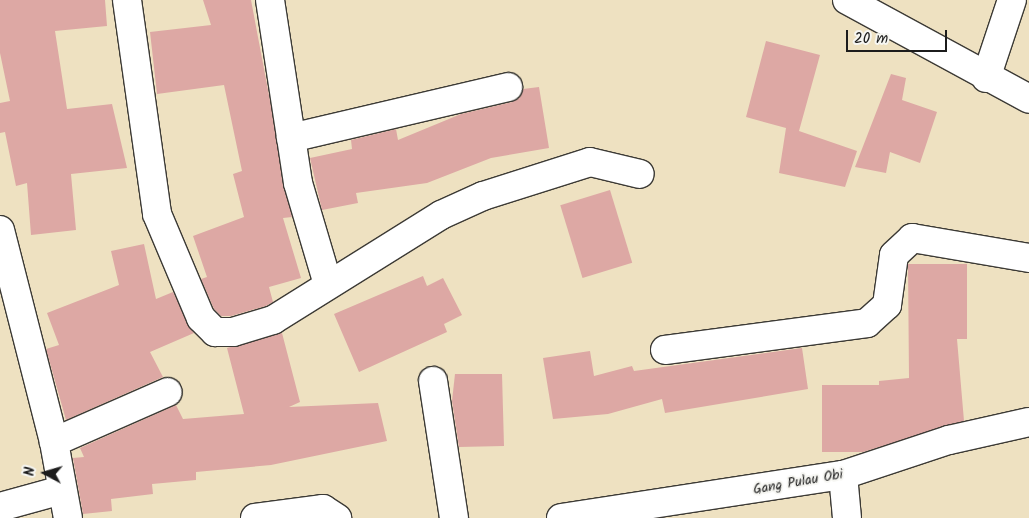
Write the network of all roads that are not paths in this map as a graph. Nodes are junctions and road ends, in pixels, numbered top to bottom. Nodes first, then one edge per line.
1 (127, 0) edge
2 (270, 0) edge
3 (847, 0) edge
4 (1012, 0) edge
5 (986, 78) junction
6 (508, 87) dead end
7 (1029, 99) edge
8 (291, 138) junction
9 (640, 174) dead end
10 (0, 230) edge
11 (1029, 258) edge
12 (328, 284) junction
13 (665, 350) dead end
14 (433, 381) dead end
15 (168, 392) dead end
16 (1029, 422) edge
17 (54, 442) junction
18 (843, 475) junction
19 (62, 490) junction
20 (0, 507) edge
21 (642, 512) edge
22 (68, 518) edge
23 (255, 518) edge
24 (337, 518) edge
25 (454, 518) edge
26 (561, 518) edge
27 (847, 518) edge

1 - 12 street
2 - 8 street
3 - 5 street
4 - 5 street
5 - 7 street
6 - 8 street
8 - 12 street
9 - 12 street
10 - 17 street
11 - 13 street
14 - 25 street
15 - 17 street
16 - 18 street, Gang Pulau Obi
17 - 19 street
18 - 21 street, Gang Pulau Obi
18 - 27 street
19 - 20 street
19 - 22 street
21 - 26 street, Gang Pulau Obi
23 - 24 street

